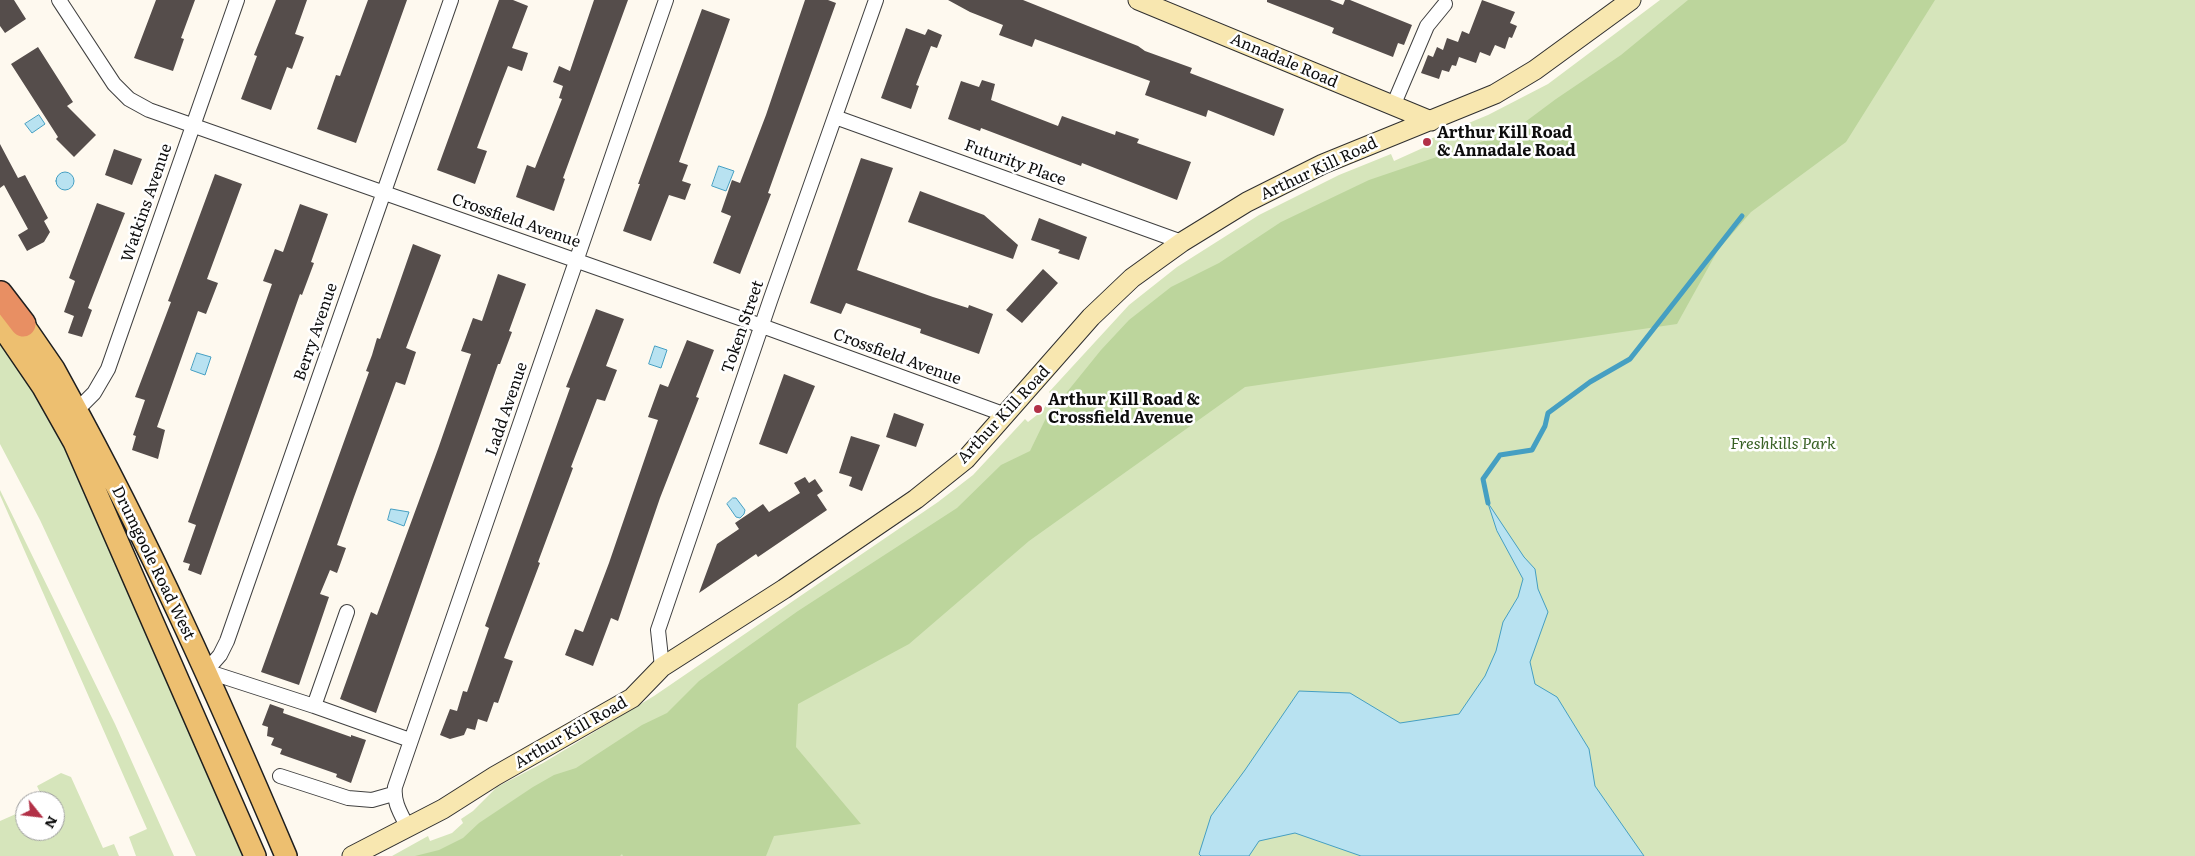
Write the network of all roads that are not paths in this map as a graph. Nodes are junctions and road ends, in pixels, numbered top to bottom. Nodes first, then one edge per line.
1 (59, 0) edge
2 (237, 0) edge
3 (451, 0) edge
4 (666, 0) edge
5 (876, 0) edge
6 (1138, 0) edge
7 (1631, 0) edge
8 (1445, 4) dead end
9 (1393, 106) junction
10 (835, 117) junction
11 (1431, 121) junction
12 (192, 126) junction
13 (384, 193) junction
14 (1182, 242) junction
15 (576, 260) junction
16 (0, 280) edge
17 (0, 294) edge
18 (11, 324) edge
19 (762, 326) junction
20 (76, 410) junction
21 (1006, 415) junction
22 (347, 612) dead end
23 (662, 667) junction
24 (206, 671) junction
25 (314, 706) junction
26 (410, 740) junction
27 (280, 776) dead end
28 (393, 794) junction
29 (408, 828) junction
30 (255, 856) edge
31 (286, 856) edge
32 (352, 856) edge

1 - 12 street, Crossfield Avenue
2 - 12 street, Watkins Avenue
3 - 13 street, Berry Avenue
4 - 15 street, Ladd Avenue
5 - 10 street, Token Street
6 - 9 street, Annadale Road
7 - 11 street, Arthur Kill Road
8 - 9 street
9 - 11 street, Annadale Road
10 - 14 street, Futurity Place
10 - 19 street, Token Street
11 - 14 street, Arthur Kill Road
12 - 13 street, Crossfield Avenue
12 - 20 street, Watkins Avenue
13 - 15 street, Crossfield Avenue
13 - 24 street, Berry Avenue
14 - 21 street, Arthur Kill Road
15 - 19 street, Crossfield Avenue
15 - 26 street, Ladd Avenue
16 - 18 street, Drumgoole Road West
17 - 18 highway
18 - 20 main road, Drumgoole Road West
18 - 30 main road, Drumgoole Road West
19 - 21 street, Crossfield Avenue
19 - 23 street, Token Street
20 - 24 main road, Drumgoole Road West
21 - 23 street, Arthur Kill Road
22 - 25 street
23 - 29 street, Arthur Kill Road
24 - 25 street
24 - 31 main road, Drumgoole Road West
25 - 26 street
26 - 28 street, Ladd Avenue
27 - 28 street
28 - 29 street
29 - 32 street, Arthur Kill Road

